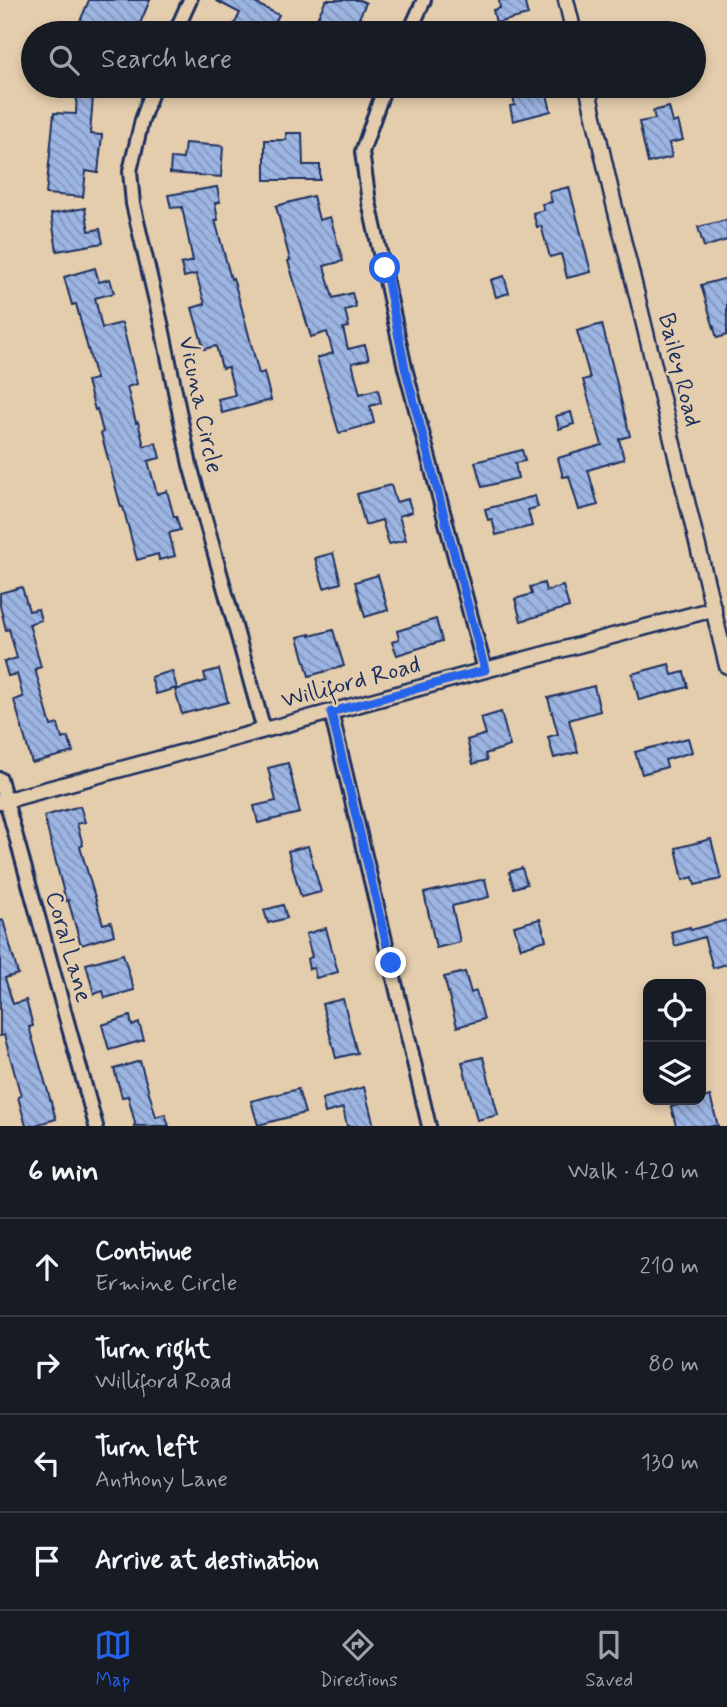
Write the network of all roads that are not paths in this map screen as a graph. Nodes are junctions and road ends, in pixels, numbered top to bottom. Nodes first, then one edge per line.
1 (190, 0) edge
2 (424, 0) edge
3 (566, 0) edge
4 (180, 21) edge
5 (414, 21) edge
6 (571, 21) edge
7 (150, 98) edge
8 (380, 98) edge
9 (590, 98) edge
10 (714, 610) junction
11 (727, 666) edge
12 (485, 670) junction
13 (331, 712) junction
14 (264, 730) junction
15 (0, 779) edge
16 (3, 801) edge
17 (96, 1126) edge
18 (429, 1126) edge

1 - 4 street
2 - 5 street
3 - 6 street
7 - 14 street, Vicuna Circle
8 - 12 street
9 - 10 street, Bailey Road
10 - 11 street, Bailey Road
10 - 12 street, Williford Road
12 - 13 street, Williford Road
13 - 14 street, Williford Road
13 - 18 street
14 - 16 street, Williford Road
15 - 16 street, Coral Lane
16 - 17 street, Coral Lane

